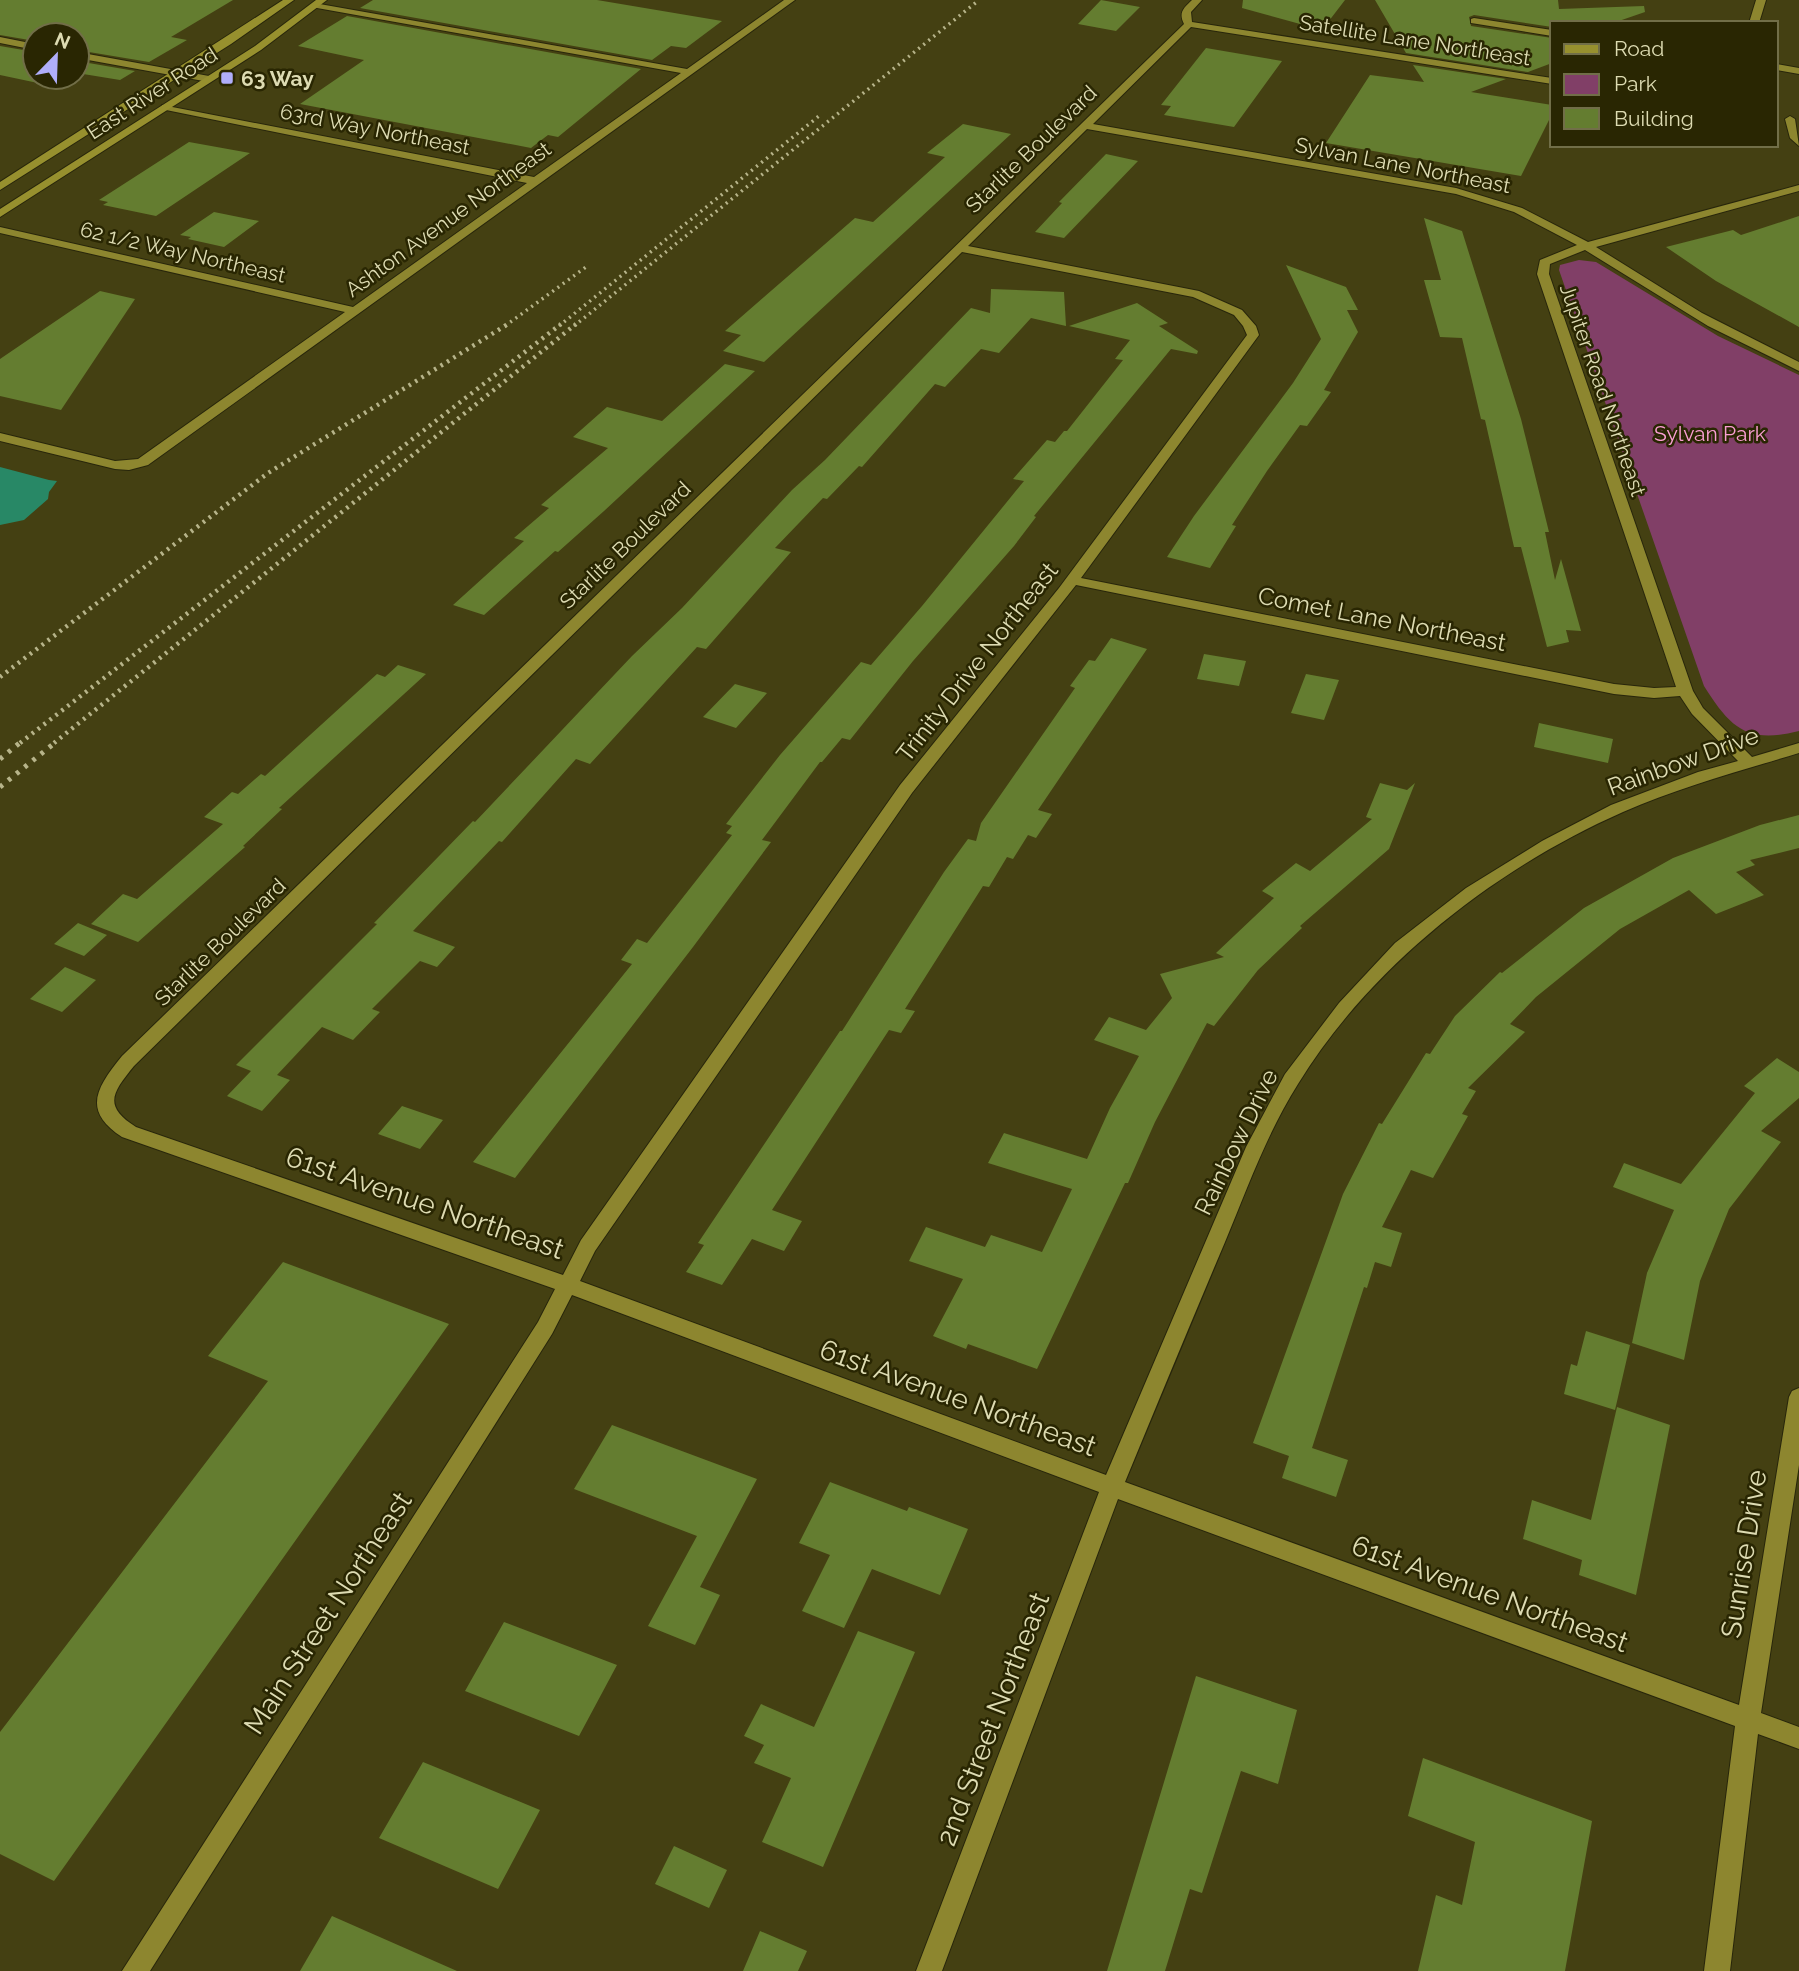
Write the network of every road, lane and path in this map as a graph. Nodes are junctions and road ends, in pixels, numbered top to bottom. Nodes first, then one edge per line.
1 (289, 0) edge
2 (790, 0) edge
3 (1197, 0) edge
4 (1761, 0) edge
5 (319, 2) edge
6 (1474, 21) dead end
7 (1755, 21) edge
8 (1189, 24) junction
9 (1550, 33) edge
10 (0, 40) edge
11 (21, 44) edge
12 (91, 58) edge
13 (1778, 67) edge
14 (1799, 71) edge
15 (689, 72) junction
16 (178, 74) junction
17 (209, 79) junction
18 (1550, 81) edge
19 (166, 107) junction
20 (1794, 120) edge
21 (1086, 126) junction
22 (1799, 143) edge
23 (536, 181) junction
24 (0, 187) edge
25 (1799, 188) edge
26 (0, 214) edge
27 (0, 230) edge
28 (1589, 245) junction
29 (959, 248) junction
30 (357, 311) junction
31 (1799, 367) edge
32 (0, 437) edge
33 (1072, 580) junction
34 (1685, 691) junction
35 (1799, 748) edge
36 (1748, 762) junction
37 (106, 1106) joint
38 (568, 1284) junction
39 (1799, 1397) edge
40 (1112, 1487) junction
41 (1748, 1719) junction
42 (1799, 1738) edge
43 (135, 1971) edge
44 (929, 1971) edge
45 (1717, 1971) edge

1 - 16 main road, East River Road
2 - 15 street, Ashton Avenue Northeast
3 - 8 street
4 - 7 street
5 - 15 street
5 - 17 main road, East River Road
6 - 9 street
8 - 18 street, Satellite Lane Northeast
8 - 21 street, Starlite Boulevard
10 - 11 street
12 - 16 street
13 - 14 street
15 - 23 street, Ashton Avenue Northeast
16 - 17 street
16 - 24 main road, East River Road
17 - 19 main road, East River Road
19 - 23 street, 63rd Way Northeast
19 - 26 main road, East River Road
20 - 22 street
21 - 28 street, Sylvan Lane Northeast
21 - 29 street, Starlite Boulevard
23 - 30 street, Ashton Avenue Northeast
25 - 28 street, Jupiter Road Northeast
27 - 30 street, 62 1/2 Way Northeast
28 - 31 street, Sylvan Lane Northeast
28 - 34 street, Jupiter Road Northeast
29 - 33 street, Trinity Drive Northeast
29 - 37 street, Starlite Boulevard
30 - 32 street, Ashton Avenue Northeast
33 - 34 street, Comet Lane Northeast
33 - 38 street, Trinity Drive Northeast
34 - 36 street, Jupiter Road Northeast
35 - 36 street, Rainbow Drive
36 - 40 street, Rainbow Drive
37 - 38 street, 61st Avenue Northeast
38 - 40 street, 61st Avenue Northeast
38 - 43 street, Main Street Northeast
39 - 41 street, Sunrise Drive
40 - 41 street, 61st Avenue Northeast
40 - 44 street, 2nd Street Northeast
41 - 42 street, 61st Avenue Northeast
41 - 45 street, Sunrise Drive

